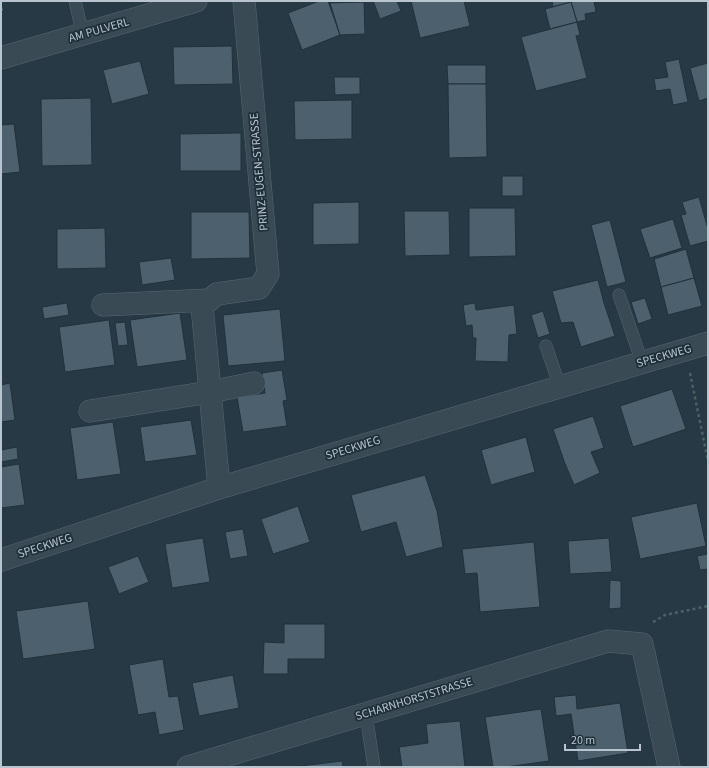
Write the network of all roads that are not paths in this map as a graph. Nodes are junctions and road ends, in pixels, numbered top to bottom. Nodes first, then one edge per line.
1 (75, 1) edge
2 (196, 1) edge
3 (244, 1) edge
4 (83, 35) junction
5 (1, 58) edge
6 (619, 296) dead end
7 (209, 300) junction
8 (103, 306) dead end
9 (708, 343) edge
10 (546, 346) dead end
11 (642, 362) junction
12 (254, 383) dead end
13 (560, 387) junction
14 (210, 392) junction
15 (90, 411) dead end
16 (219, 488) junction
17 (1, 560) edge
18 (366, 714) junction
19 (188, 767) edge
20 (374, 767) edge
21 (670, 767) edge

1 - 4 lane
2 - 4 street, AM PULVERL
3 - 7 street, PRINZ-EUGEN-STRASSE
4 - 5 street, AM PULVERL
6 - 11 lane
7 - 8 street, PRINZ-EUGEN-STRASSE
7 - 14 street
9 - 11 street, SPECKWEG
10 - 13 lane
11 - 13 street, SPECKWEG
12 - 14 street
13 - 16 street, SPECKWEG
14 - 15 street
14 - 16 street
16 - 17 street, SPECKWEG
18 - 19 street, SCHARNHORSTSTRASSE
18 - 20 lane
18 - 21 street, SCHARNHORSTSTRASSE

